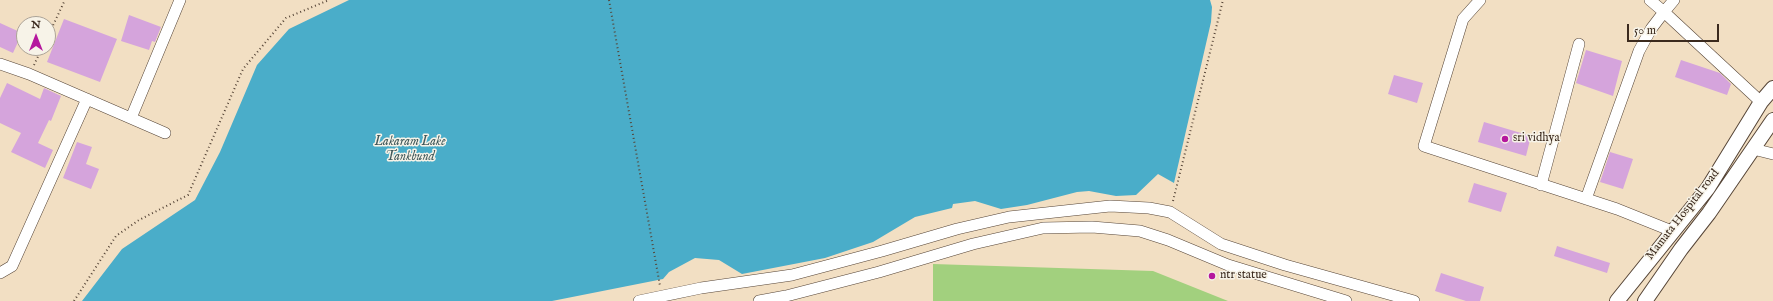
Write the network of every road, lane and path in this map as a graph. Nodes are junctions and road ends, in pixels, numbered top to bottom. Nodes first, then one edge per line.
1 (66, 0) edge
2 (180, 0) edge
3 (329, 0) edge
4 (609, 0) edge
5 (1223, 0) edge
6 (1480, 0) edge
7 (1650, 0) edge
8 (1674, 0) edge
9 (1664, 12) junction
10 (56, 20) edge
11 (1580, 44) dead end
12 (38, 56) edge
13 (0, 65) edge
14 (29, 74) junction
15 (1773, 88) edge
16 (87, 98) junction
17 (1761, 102) junction
18 (131, 118) junction
19 (1773, 120) edge
20 (165, 133) dead end
21 (1753, 149) junction
22 (1773, 154) edge
23 (1541, 185) junction
24 (1586, 199) junction
25 (1170, 212) junction
26 (1672, 230) junction
27 (1221, 244) junction
28 (1213, 259) junction
29 (0, 274) edge
30 (662, 296) junction
31 (74, 301) edge
32 (639, 301) edge
33 (759, 301) edge
34 (1346, 301) edge
35 (1414, 301) edge
36 (1617, 301) edge
37 (1644, 301) edge

1 - 10 path
2 - 18 street
3 - 31 path
4 - 30 path
5 - 25 path
6 - 23 street
7 - 9 street
8 - 9 street
9 - 17 street
9 - 24 street
11 - 23 street
12 - 14 path
13 - 14 street
14 - 16 street
15 - 17 street, Mamata Hospital road
16 - 18 street
16 - 29 street
17 - 26 street, Mamata Hospital road
18 - 20 street
19 - 21 street, Mamata Hospital road
21 - 22 street
21 - 37 street, Mamata Hospital road
23 - 24 street
24 - 26 street
25 - 27 street
25 - 30 street
26 - 36 street, Mamata Hospital road
27 - 28 street
27 - 35 street
28 - 33 street
28 - 34 street
30 - 32 street

